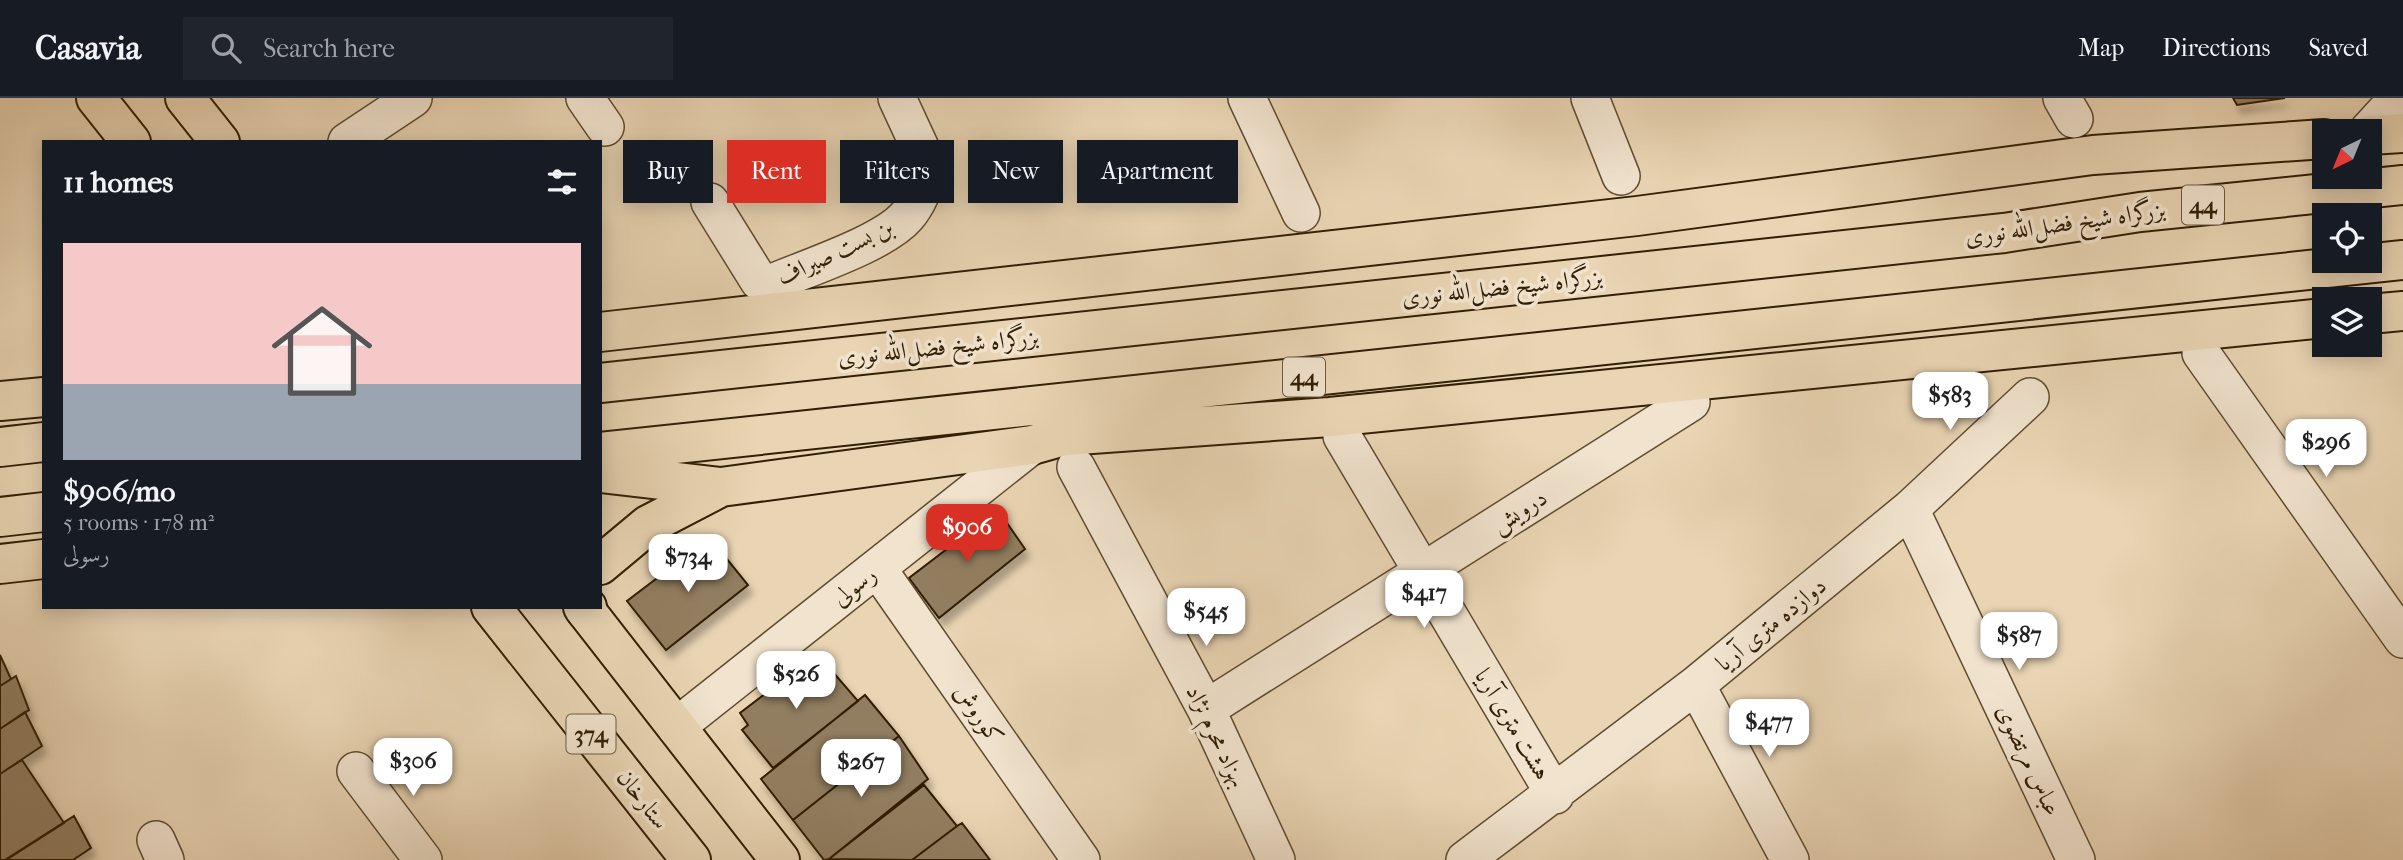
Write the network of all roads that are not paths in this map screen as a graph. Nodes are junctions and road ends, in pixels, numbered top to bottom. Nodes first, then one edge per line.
1 (96, 98) edge
2 (186, 98) edge
3 (413, 98) edge
4 (897, 98) edge
5 (1247, 98) edge
6 (1590, 98) edge
7 (2398, 98) edge
8 (2381, 119) edge
9 (2382, 133) edge
10 (2403, 133) edge
11 (129, 140) edge
12 (218, 140) edge
13 (349, 140) edge
14 (2312, 140) edge
15 (1620, 176) dead end
16 (2403, 185) edge
17 (711, 203) edge
18 (1301, 214) dead end
19 (2403, 260) edge
20 (2403, 311) edge
21 (2382, 313) edge
22 (2312, 319) edge
23 (607, 335) edge
24 (2201, 353) dead end
25 (602, 383) edge
26 (42, 397) edge
27 (2030, 397) dead end
28 (0, 401) edge
29 (1691, 402) dead end
30 (1342, 436) dead end
31 (42, 442) edge
32 (1032, 445) junction
33 (0, 447) edge
34 (602, 452) edge
35 (1076, 467) dead end
36 (602, 473) edge
37 (721, 487) junction
38 (1910, 509) junction
39 (42, 512) edge
40 (0, 517) edge
41 (42, 559) edge
42 (602, 563) edge
43 (0, 564) edge
44 (877, 568) junction
45 (1423, 572) junction
46 (493, 609) edge
47 (586, 609) edge
48 (2403, 639) edge
49 (1696, 685) junction
50 (1206, 709) junction
51 (676, 727) junction
52 (356, 771) dead end
53 (1555, 795) junction
54 (423, 860) edge
55 (691, 860) edge
56 (780, 860) edge
57 (1081, 860) edge
58 (1276, 860) edge
59 (1465, 860) edge
60 (1790, 860) edge
61 (2076, 860) edge

1 - 11 main road
2 - 12 main road
3 - 13 street
4 - 17 street, بن بست صیراف
5 - 18 street
6 - 15 street
7 - 8 street
9 - 10 main road
14 - 23 main road
16 - 25 main road, بزرگراه شیخ فضل‌الله نوری / 44
19 - 34 main road, 44
20 - 21 main road
22 - 32 main road
24 - 48 street
26 - 28 main road
27 - 38 street, دوازده متری آریا
29 - 45 street, درویش
30 - 45 street, هشت متری آریا
31 - 33 main road
32 - 37 main road
32 - 44 street, رسولی
35 - 50 street, بهزاد محرم نژاد
36 - 37 main road
37 - 42 main road
38 - 49 street, دوازده متری آریا
38 - 61 street, عباس مرتضوی
39 - 40 main road
41 - 43 main road
44 - 51 street, رسولی
44 - 57 street, کوروش
45 - 50 street, درویش
45 - 53 street, هشت متری آریا
46 - 55 main road, ستارخان / 374
47 - 51 main road
49 - 53 street, دوازده متری آریا
49 - 60 street
50 - 58 street, بهزاد محرم نژاد
51 - 56 main road
52 - 54 street
53 - 59 street, دوازده متری آریا

